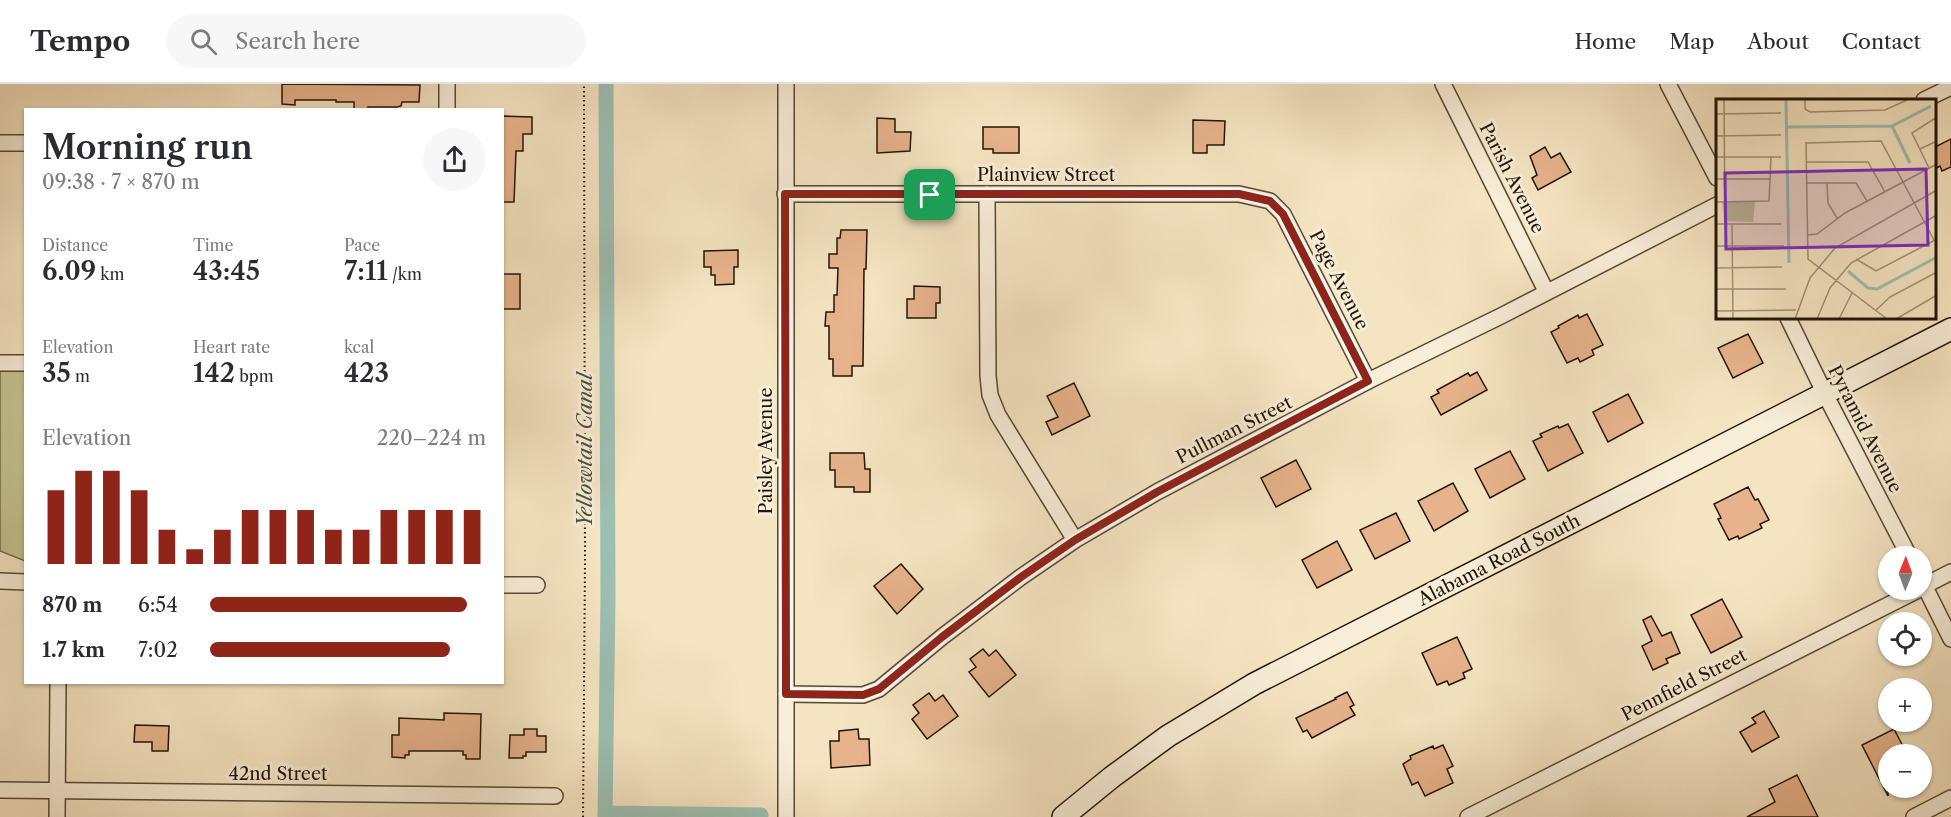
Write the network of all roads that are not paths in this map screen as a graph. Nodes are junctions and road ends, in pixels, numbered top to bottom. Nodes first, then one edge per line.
1 (447, 84) edge
2 (786, 84) edge
3 (1443, 84) edge
4 (1668, 84) edge
5 (1951, 87) edge
6 (1926, 99) edge
7 (447, 108) edge
8 (0, 143) edge
9 (24, 143) edge
10 (1716, 176) edge
11 (785, 194) junction
12 (987, 194) junction
13 (1270, 201) joint
14 (1716, 206) edge
15 (1546, 291) junction
16 (1789, 320) edge
17 (1951, 329) edge
18 (0, 363) edge
19 (24, 363) edge
20 (1368, 381) junction
21 (1825, 394) junction
22 (1075, 540) junction
23 (1904, 546) edge
24 (1951, 572) edge
25 (0, 581) edge
26 (1932, 581) edge
27 (24, 582) edge
28 (504, 585) edge
29 (537, 585) dead end
30 (1894, 600) edge
31 (1929, 600) edge
32 (1951, 639) edge
33 (58, 684) edge
34 (786, 694) junction
35 (0, 790) edge
36 (57, 790) junction
37 (555, 796) dead end
38 (1951, 798) edge
39 (57, 817) edge
40 (786, 817) edge
41 (1063, 817) edge
42 (1468, 817) edge
43 (1914, 817) edge

1 - 7 street
2 - 11 street, Paisley Avenue
3 - 15 street, Parish Avenue
4 - 10 street
5 - 6 street
8 - 9 street
11 - 12 street, Plainview Street
11 - 34 street, Paisley Avenue
12 - 13 street, Plainview Street
12 - 22 street
13 - 20 street, Page Avenue
14 - 15 street, Pullman Street
15 - 20 street, Pullman Street
16 - 21 street, Pyramid Avenue
17 - 21 street, Alabama Road South
18 - 19 street
20 - 22 street, Pullman Street
21 - 23 street, Pyramid Avenue
21 - 41 street, Alabama Road South
22 - 34 street, Pullman Street
24 - 26 street, Pennfield Street
25 - 27 street
28 - 29 street
30 - 42 street, Pennfield Street
31 - 32 street
33 - 36 street
34 - 40 street, Paisley Avenue
35 - 36 street, 42nd Street
36 - 37 street, 42nd Street
36 - 39 street
38 - 43 street

